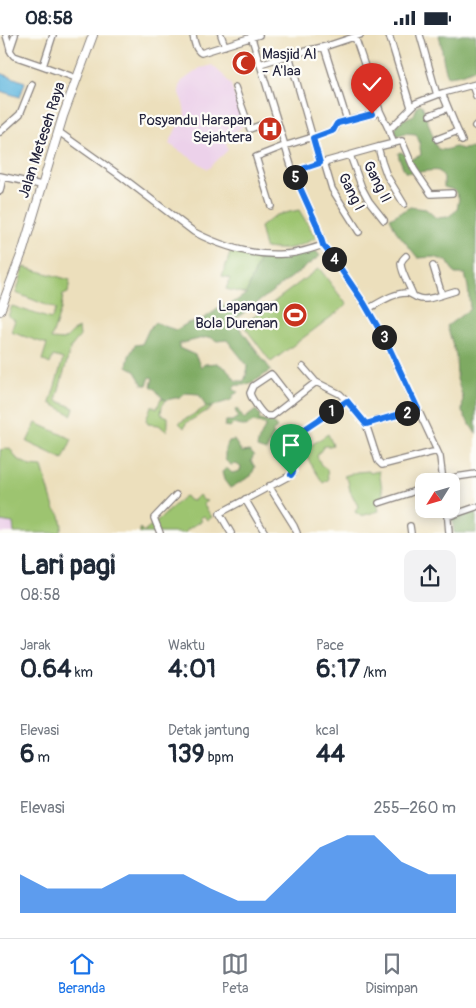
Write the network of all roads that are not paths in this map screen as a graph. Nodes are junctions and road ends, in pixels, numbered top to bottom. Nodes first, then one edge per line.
1 (6, 35) edge
2 (15, 35) edge
3 (53, 35) edge
4 (92, 35) edge
5 (193, 35) edge
6 (221, 35) edge
7 (259, 35) edge
8 (358, 35) edge
9 (389, 35) edge
10 (420, 35) edge
11 (251, 36) edge
12 (225, 46) junction
13 (324, 47) junction
14 (10, 50) junction
15 (288, 55) junction
16 (260, 64) junction
17 (43, 66) junction
18 (76, 78) junction
19 (32, 84) dead end
20 (474, 85) edge
21 (235, 87) dead end
22 (439, 94) junction
23 (476, 96) edge
24 (411, 107) junction
25 (448, 108) junction
26 (380, 111) junction
27 (430, 115) dead end
28 (276, 119) junction
29 (347, 120) junction
30 (390, 130) junction
31 (458, 131) junction
32 (0, 132) edge
33 (59, 132) junction
34 (313, 138) junction
35 (437, 139) dead end
36 (462, 141) dead end
37 (394, 143) junction
38 (284, 146) junction
39 (378, 147) junction
40 (350, 155) junction
41 (322, 163) junction
42 (293, 172) junction
43 (2, 177) edge
44 (41, 185) junction
45 (0, 191) edge
46 (452, 193) dead end
47 (404, 204) dead end
48 (271, 206) dead end
49 (384, 220) dead end
50 (359, 232) dead end
51 (323, 245) junction
52 (406, 256) dead end
53 (434, 266) dead end
54 (455, 291) dead end
55 (413, 295) junction
56 (442, 295) junction
57 (368, 309) junction
58 (0, 311) edge
59 (303, 367) dead end
60 (316, 382) junction
61 (292, 401) junction
62 (347, 401) junction
63 (418, 409) junction
64 (366, 424) junction
65 (437, 451) junction
66 (442, 473) edge
67 (476, 474) edge
68 (460, 477) edge
69 (269, 487) junction
70 (415, 491) edge
71 (176, 495) dead end
72 (245, 499) junction
73 (379, 503) dead end
74 (476, 507) edge
75 (460, 513) edge
76 (447, 518) edge
77 (160, 533) edge
78 (231, 533) edge
79 (265, 533) edge
80 (297, 533) edge
81 (449, 533) edge

1 - 14 street
2 - 14 street
3 - 17 street
4 - 18 main road, Jalan Meteseh Raya
5 - 12 street
6 - 12 street
7 - 11 street
8 - 13 street
8 - 26 street
9 - 24 street
10 - 22 street
11 - 12 street
11 - 16 street
13 - 15 street
13 - 29 street
14 - 17 street
15 - 16 street
15 - 34 street, Gang I
16 - 28 street
17 - 18 street
18 - 33 main road, Jalan Meteseh Raya
19 - 32 street
20 - 22 street
20 - 23 street
21 - 28 street
22 - 24 street
22 - 25 street
24 - 30 street
25 - 27 street
25 - 31 street
26 - 29 street
26 - 30 street
28 - 38 street
29 - 34 street
30 - 37 street
31 - 35 street
31 - 36 street
33 - 44 main road, Jalan Meteseh Raya
33 - 51 street
34 - 38 street
34 - 41 street, Gang I
37 - 39 street
37 - 46 street
38 - 42 street
38 - 48 street
39 - 40 street
39 - 47 street
40 - 41 street
40 - 49 street, Gang II
41 - 42 street
41 - 50 street, Gang I
42 - 51 street
43 - 44 street
43 - 45 street
44 - 58 main road, Jalan Meteseh Raya
51 - 57 street
52 - 55 street
53 - 56 street
54 - 56 street
55 - 56 street
55 - 57 street
57 - 63 street
59 - 60 street
60 - 61 street
60 - 62 street
61 - 61 street
62 - 64 street
62 - 69 street
63 - 64 street
63 - 65 street
64 - 65 street
65 - 66 street
67 - 68 street
69 - 72 street
69 - 80 street
70 - 73 street
71 - 77 street
72 - 78 street
72 - 79 street
74 - 75 street
76 - 81 street

